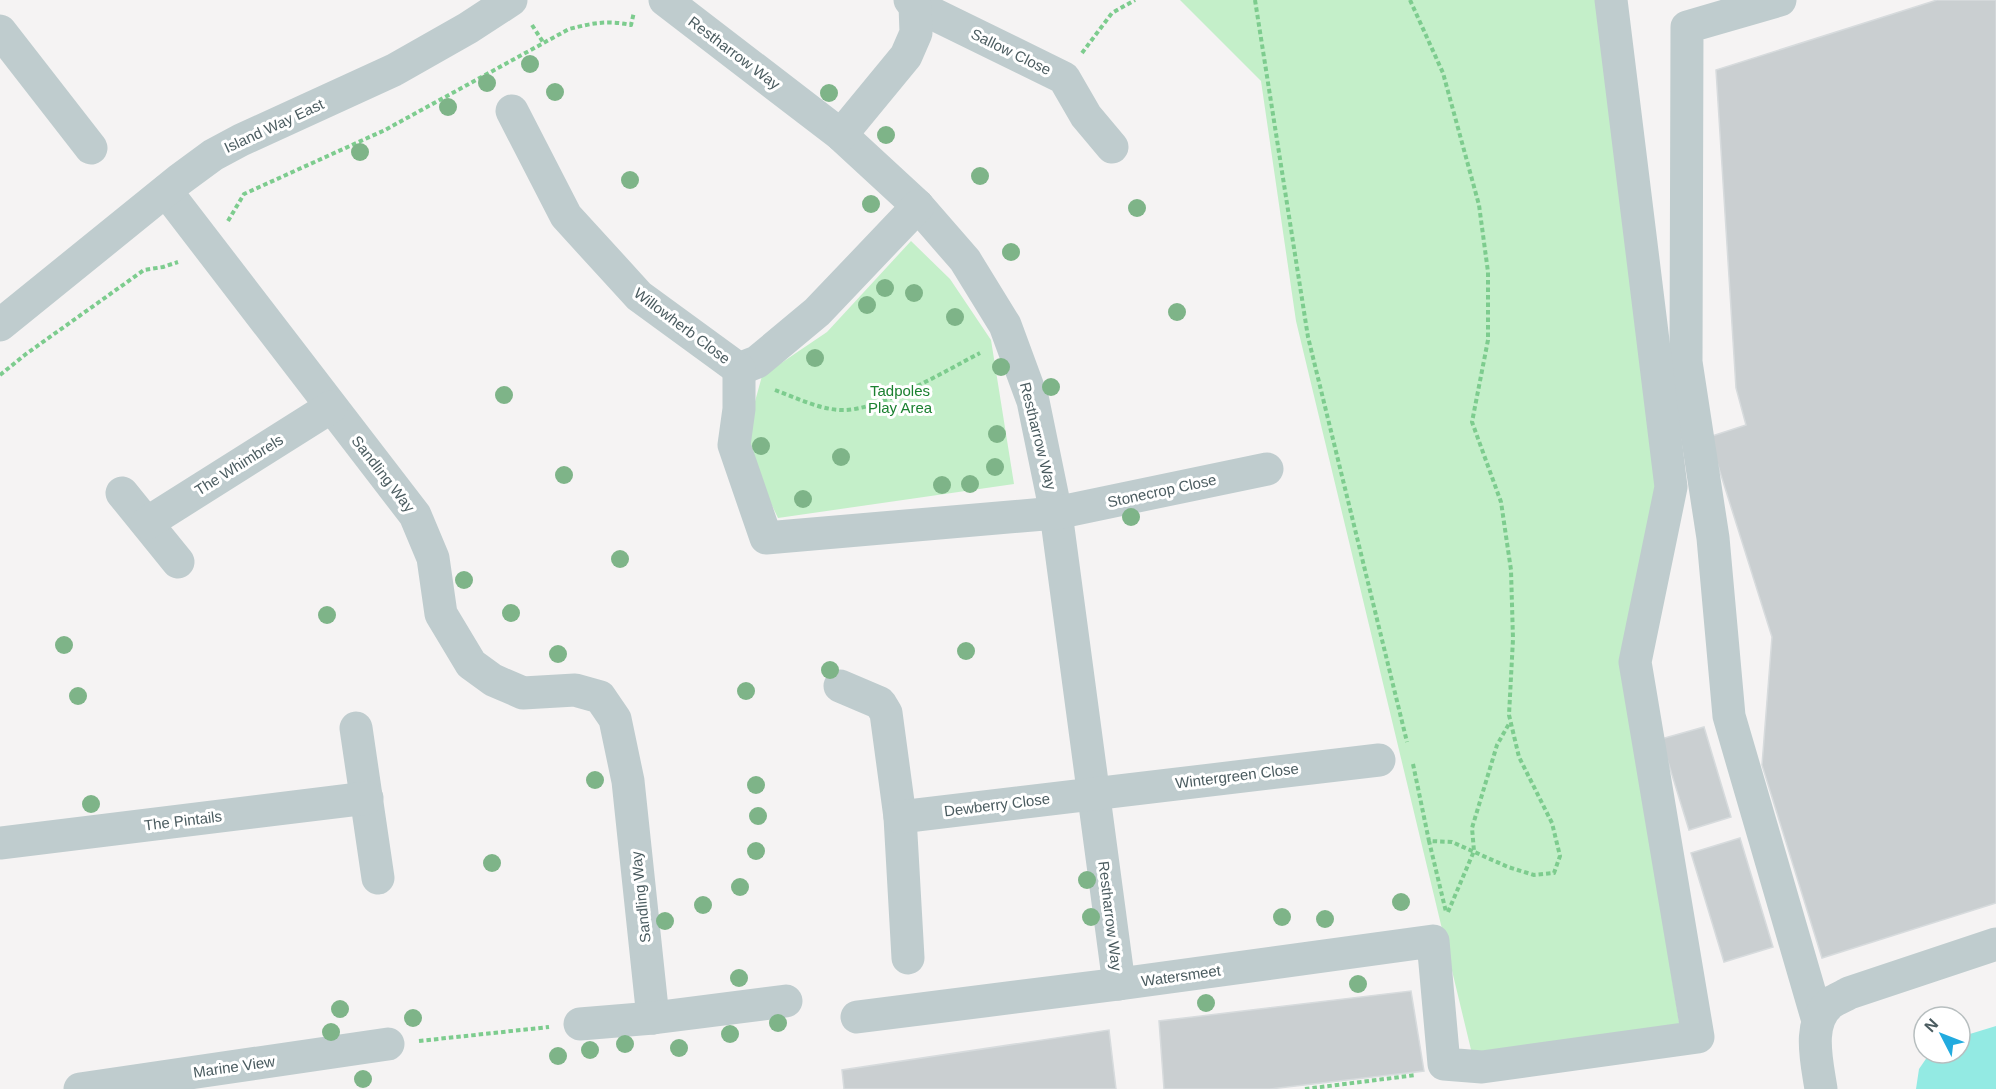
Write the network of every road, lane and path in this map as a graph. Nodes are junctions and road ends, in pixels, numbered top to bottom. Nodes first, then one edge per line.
1 (511, 0) edge
2 (1135, 0) edge
3 (1255, 0) edge
4 (1410, 0) edge
5 (1611, 0) edge
6 (1780, 0) edge
7 (651, 2) edge
8 (913, 2) edge
9 (2, 34) edge
10 (1064, 78) junction
11 (512, 111) dead end
12 (841, 135) junction
13 (1112, 147) dead end
14 (91, 148) dead end
15 (166, 191) junction
16 (918, 206) junction
17 (206, 243) junction
18 (0, 325) edge
19 (1010, 338) junction
20 (738, 369) junction
21 (0, 375) edge
22 (331, 407) junction
23 (1267, 469) dead end
24 (122, 493) dead end
25 (1056, 513) junction
26 (147, 523) junction
27 (178, 562) dead end
28 (840, 686) dead end
29 (1511, 722) junction
30 (356, 728) dead end
31 (1408, 743) dead end
32 (1411, 755) dead end
33 (1379, 760) dead end
34 (1095, 793) junction
35 (367, 798) junction
36 (900, 817) junction
37 (1429, 841) junction
38 (0, 843) edge
39 (1474, 851) junction
40 (378, 878) dead end
41 (1996, 944) edge
42 (908, 958) dead end
43 (1119, 984) junction
44 (786, 1001) dead end
45 (857, 1017) dead end
46 (654, 1018) junction
47 (1818, 1021) junction
48 (580, 1024) joint
49 (388, 1044) joint
50 (1427, 1074) dead end
51 (80, 1089) edge
52 (1305, 1089) edge
53 (1821, 1089) edge

1 - 15 street, Island Way East
2 - 10 path
3 - 31 path
4 - 29 path
5 - 43 street, Watersmeet
6 - 47 street
7 - 12 street, Restharrow Way
7 - 17 path
8 - 10 street, Sallow Close
8 - 12 street, Sallow Close
9 - 14 street
10 - 13 street, Sallow Close
11 - 20 street, Willowherb Close
12 - 16 street, Restharrow Way
15 - 17 street, Sandling Way
15 - 18 street, Island Way East
16 - 19 street, Restharrow Way
16 - 20 street, Willowherb Close
17 - 21 path
17 - 22 street, Sandling Way
19 - 20 path
19 - 25 street, Restharrow Way
20 - 25 street, Stonecrop Close
22 - 26 street, The Whimbrels
22 - 46 street, Sandling Way
23 - 25 street, Stonecrop Close
24 - 26 street
25 - 34 street, Restharrow Way
26 - 27 street
28 - 36 street
29 - 39 path
29 - 39 path
30 - 35 street
32 - 37 path
33 - 34 street, Wintergreen Close
34 - 36 street, Dewberry Close
34 - 43 street, Restharrow Way
35 - 38 street, The Pintails
35 - 40 street
36 - 42 street
37 - 39 path
37 - 39 path
41 - 47 street
43 - 45 street, Watersmeet
44 - 46 street
46 - 48 street
47 - 53 street
48 - 49 path
49 - 51 street, Marine View
50 - 52 path

